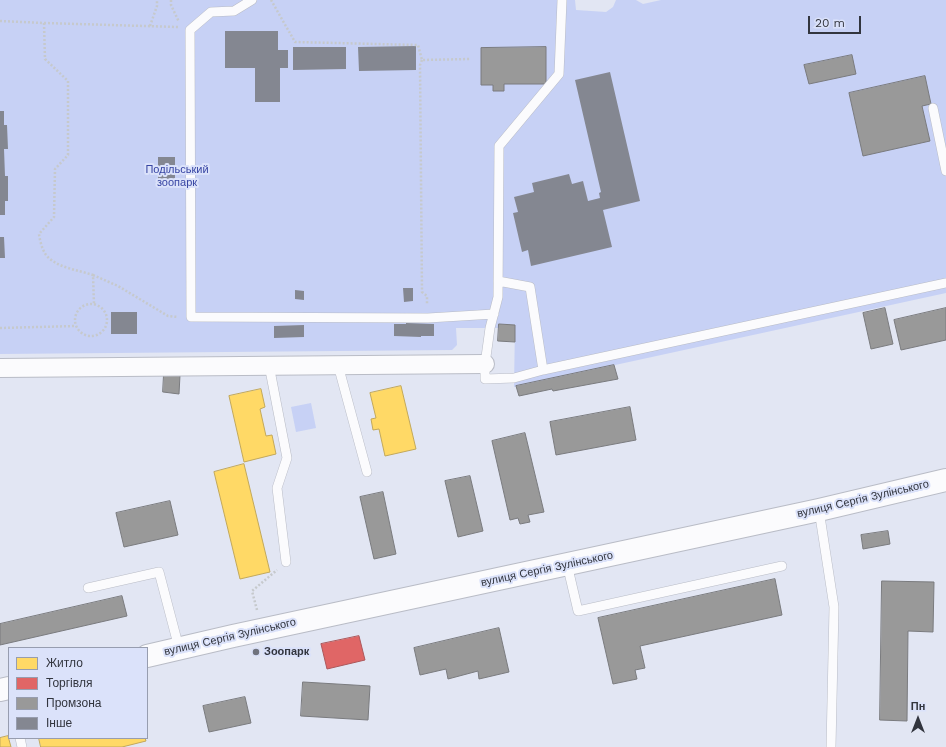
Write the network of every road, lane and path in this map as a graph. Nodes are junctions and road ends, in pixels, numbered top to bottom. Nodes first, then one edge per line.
1 (157, 0) edge
2 (171, 0) edge
3 (252, 0) edge
4 (271, 0) edge
5 (562, 0) edge
6 (0, 21) edge
7 (44, 23) junction
8 (150, 26) junction
9 (471, 59) dead end
10 (422, 60) junction
11 (933, 108) dead end
12 (946, 171) edge
13 (93, 275) junction
14 (498, 281) junction
15 (946, 283) edge
16 (94, 304) junction
17 (494, 314) junction
18 (191, 317) junction
19 (428, 318) junction
20 (76, 326) junction
21 (0, 328) edge
22 (485, 364) junction
23 (269, 365) junction
24 (338, 365) junction
25 (0, 368) edge
26 (543, 370) junction
27 (367, 472) dead end
28 (946, 480) edge
29 (819, 510) junction
30 (286, 562) joint
31 (567, 564) junction
32 (782, 566) dead end
33 (88, 588) dead end
34 (257, 610) dead end
35 (179, 648) junction
36 (148, 656) edge
37 (831, 747) edge

1 - 8 path
2 - 8 path
3 - 18 lane
4 - 10 path
5 - 14 lane
6 - 7 path
7 - 8 path
7 - 13 path
9 - 10 path
10 - 19 path
11 - 12 lane
13 - 16 path
13 - 18 path
14 - 17 lane
14 - 26 lane
15 - 26 lane
16 - 20 path
16 - 20 path
17 - 19 lane
17 - 22 lane
18 - 19 lane
20 - 21 path
22 - 24 street
22 - 26 lane
23 - 24 street
23 - 25 street
23 - 30 lane
24 - 27 lane
28 - 29 street, вулиця Сергія Зулінського
29 - 31 street, вулиця Сергія Зулінського
29 - 37 lane
30 - 34 path
31 - 32 lane
31 - 35 street, вулиця Сергія Зулінського
33 - 35 lane
35 - 36 street, вулиця Сергія Зулінського

